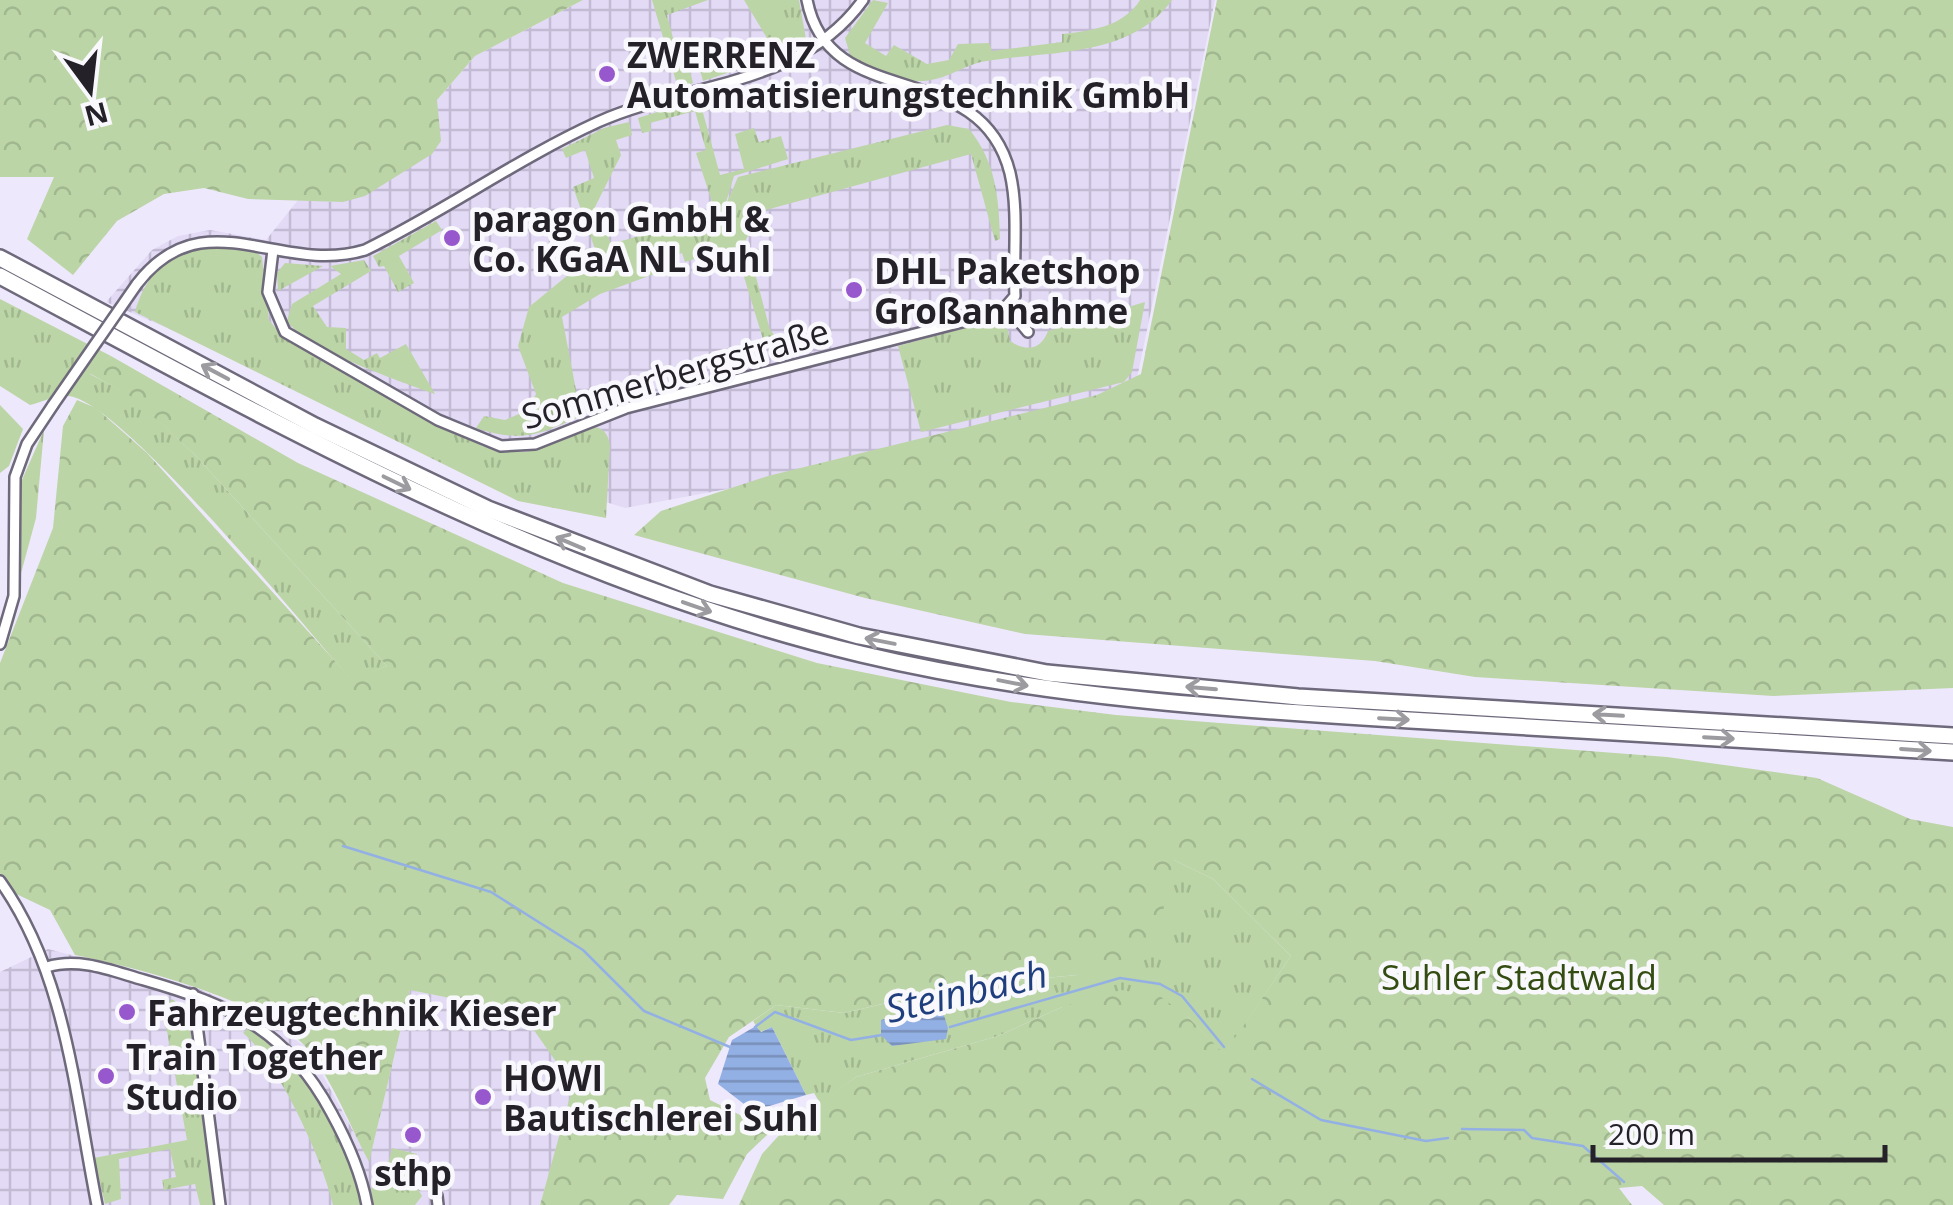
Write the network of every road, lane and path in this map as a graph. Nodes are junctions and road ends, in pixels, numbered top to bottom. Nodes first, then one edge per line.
1 (807, 0) edge
2 (863, 0) edge
3 (824, 41) junction
4 (273, 250) junction
5 (0, 258) edge
6 (0, 276) edge
7 (1008, 307) junction
8 (1028, 332) dead end
9 (0, 644) edge
10 (1298, 705) junction
11 (1953, 736) edge
12 (1879, 739) junction
13 (1953, 752) edge
14 (0, 881) edge
15 (47, 968) junction
16 (192, 994) junction
17 (96, 1205) edge
18 (220, 1205) edge
19 (367, 1205) edge

1 - 3 street
2 - 3 street
3 - 4 street
3 - 7 street
4 - 7 street, Sommerbergstraße
4 - 9 street, bridge
10 -> 5 highway
6 -> 10 highway
7 - 8 street
10 - 12 highway
11 - 12 highway
12 -> 13 highway
14 - 15 street
15 - 16 street
15 - 17 street
16 - 18 street
16 - 19 street

